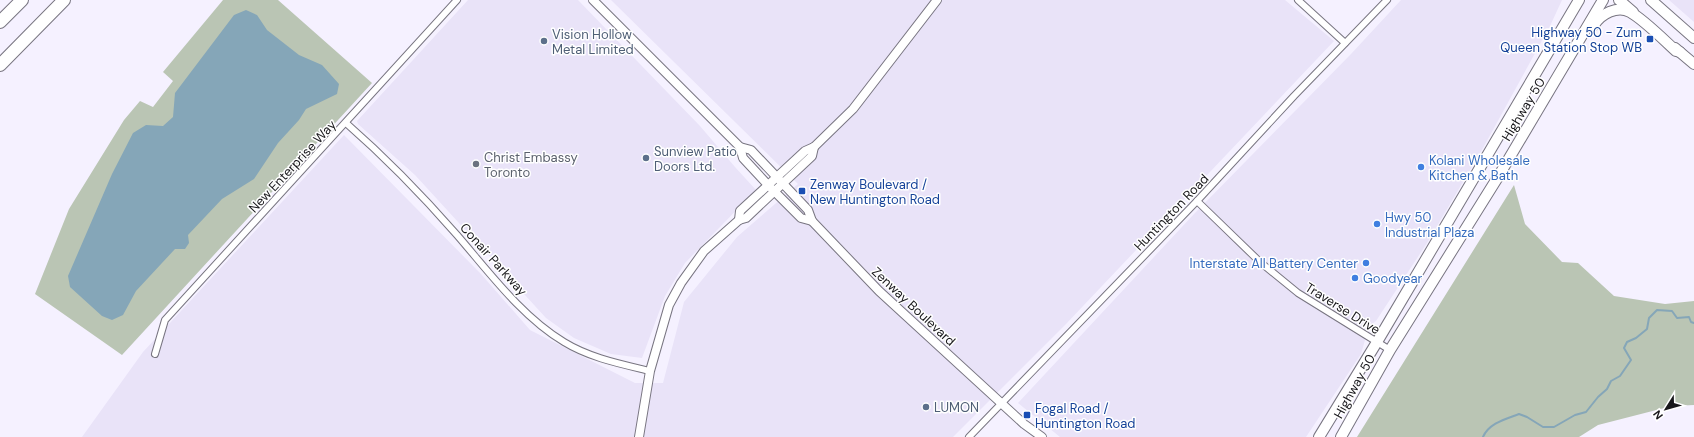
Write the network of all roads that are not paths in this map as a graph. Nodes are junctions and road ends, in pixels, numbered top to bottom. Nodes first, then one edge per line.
1 (22, 0) edge
2 (64, 0) edge
3 (457, 0) edge
4 (593, 0) edge
5 (937, 0) edge
6 (1298, 0) edge
7 (1387, 0) edge
8 (1574, 0) edge
9 (1578, 0) edge
10 (1603, 0) edge
11 (1619, 0) edge
12 (1651, 0) edge
13 (1658, 0) edge
14 (0, 22) edge
15 (1693, 37) edge
16 (1345, 43) junction
17 (1552, 43) junction
18 (1680, 52) junction
19 (1567, 60) junction
20 (1694, 64) edge
21 (0, 65) edge
22 (346, 123) junction
23 (740, 147) junction
24 (780, 180) junction
25 (772, 188) junction
26 (1197, 201) junction
27 (812, 221) junction
28 (1377, 342) junction
29 (1390, 350) junction
30 (154, 354) dead end
31 (650, 371) junction
32 (1002, 404) junction
33 (639, 437) edge
34 (969, 437) edge
35 (1042, 437) edge
36 (1319, 437) edge
37 (1341, 437) edge

1 - 14 highway
2 - 21 highway
3 - 22 street, New Enterprise Way
4 - 23 street, Zenway Boulevard
5 - 24 street
6 - 16 street
7 - 16 street, Huntington Road
8 - 17 main road
9 - 17 main road, Highway 50
10 - 19 main road, Highway 50
11 - 18 main road
12 - 15 main road
13 - 15 main road
16 - 26 street, Huntington Road
17 - 28 main road, Highway 50
18 - 19 main road
18 - 20 main road
19 - 29 main road, Highway 50
22 - 30 street, New Enterprise Way
22 - 31 street, Conair Parkway
23 - 24 street, Zenway Boulevard
23 - 25 street, Zenway Boulevard
24 - 25 street
24 - 27 street, Zenway Boulevard
25 - 27 street, Zenway Boulevard
25 - 31 street
26 - 28 street, Traverse Drive
26 - 32 street, Huntington Road
27 - 32 street, Zenway Boulevard
28 - 29 street, Traverse Drive
28 - 36 main road, Highway 50
29 - 37 main road, Highway 50
31 - 33 street
32 - 34 street, Huntington Road
32 - 35 street, Zenway Boulevard

